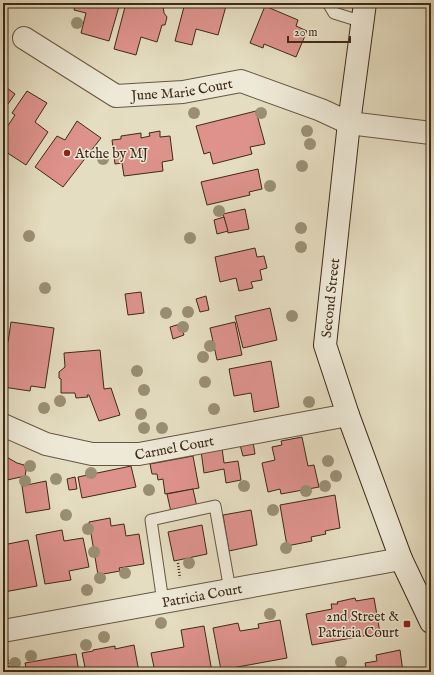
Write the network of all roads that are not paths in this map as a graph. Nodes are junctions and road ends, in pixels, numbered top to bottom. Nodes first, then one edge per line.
1 (328, 3) edge
2 (364, 13) edge
3 (24, 38) dead end
4 (349, 122) junction
5 (431, 133) edge
6 (348, 415) junction
7 (3, 425) edge
8 (401, 559) junction
9 (230, 590) junction
10 (163, 602) junction
11 (431, 622) edge
12 (4, 639) edge

1 - 2 lane
2 - 4 street, Second Street
3 - 4 street, June Marie Court
4 - 5 street, June Marie Court
4 - 6 street, Second Street
6 - 7 street, Carmel Court
6 - 8 street, Second Street
8 - 9 street, Patricia Court
8 - 11 street, Second Street
9 - 10 street, Patricia Court
9 - 10 lane
10 - 12 street, Patricia Court

